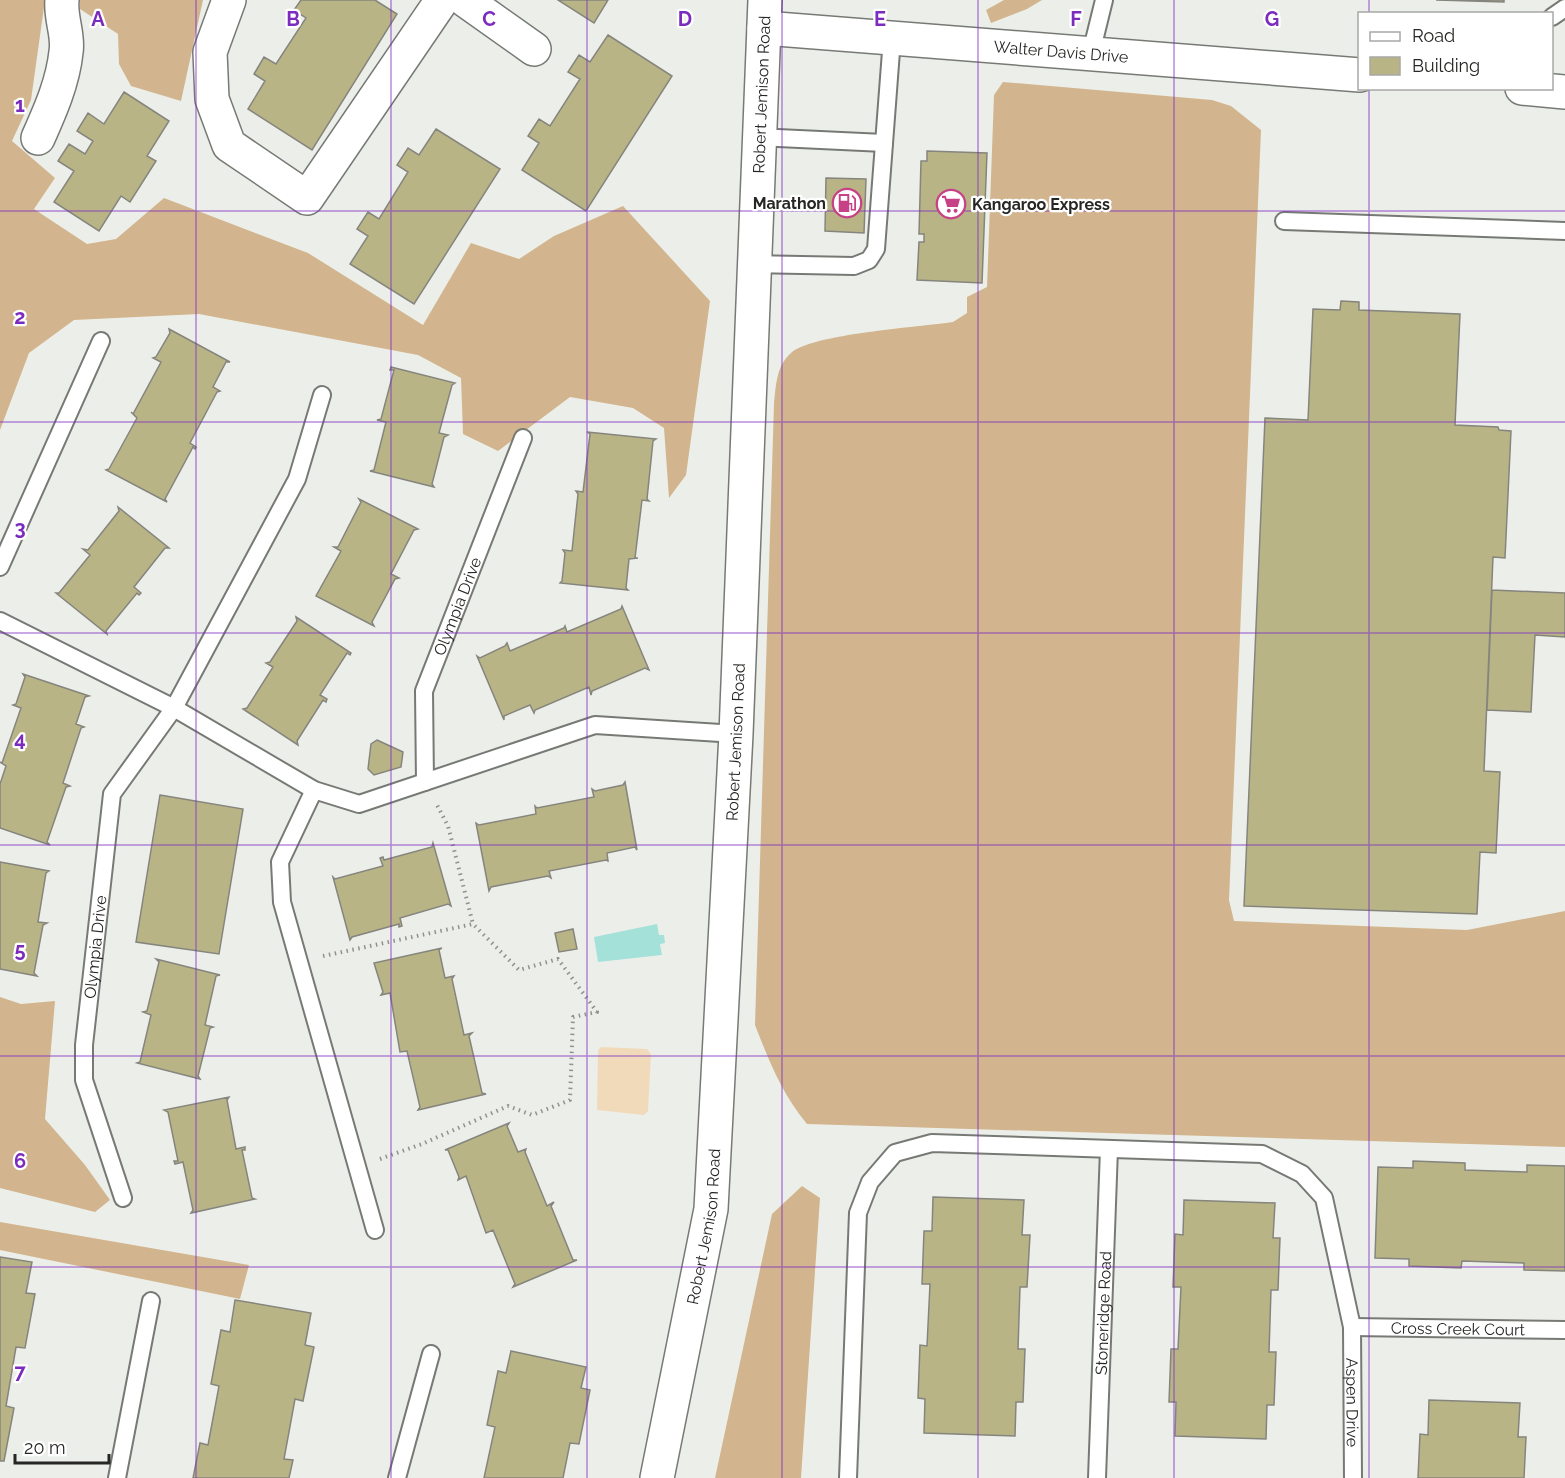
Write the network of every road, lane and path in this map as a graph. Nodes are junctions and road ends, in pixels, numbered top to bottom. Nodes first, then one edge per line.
1 (62, 0) edge
2 (229, 0) edge
3 (442, 0) edge
4 (465, 0) edge
5 (1104, 0) edge
6 (765, 14) edge
7 (892, 38) junction
8 (534, 49) dead end
9 (1091, 53) junction
10 (1358, 75) edge
11 (1544, 90) edge
12 (1565, 92) edge
13 (759, 137) junction
14 (38, 138) dead end
15 (884, 143) junction
16 (1284, 221) dead end
17 (1565, 231) edge
18 (754, 264) junction
19 (101, 341) dead end
20 (322, 395) dead end
21 (523, 438) dead end
22 (0, 567) edge
23 (0, 621) edge
24 (174, 708) junction
25 (736, 734) junction
26 (425, 782) junction
27 (314, 790) junction
28 (473, 924) junction
29 (299, 963) junction
30 (1109, 1149) junction
31 (357, 1167) junction
32 (123, 1198) dead end
33 (375, 1230) dead end
34 (151, 1301) dead end
35 (1352, 1327) junction
36 (1565, 1330) edge
37 (431, 1354) dead end
38 (117, 1478) edge
39 (397, 1478) edge
40 (657, 1478) edge
41 (848, 1478) edge
42 (1097, 1478) edge
43 (1353, 1478) edge

1 - 14 street
2 - 3 street
4 - 8 street
5 - 9 lane
6 - 7 street, Walter Davis Drive
6 - 13 street, Robert Jemison Road
7 - 9 street, Walter Davis Drive
7 - 15 lane
9 - 10 street, Walter Davis Drive
11 - 12 street
13 - 15 lane
13 - 18 street, Robert Jemison Road
15 - 18 lane
16 - 17 lane
18 - 25 street, Robert Jemison Road
19 - 22 lane
20 - 24 lane, Olympia Drive
21 - 26 lane, Olympia Drive
23 - 24 lane
24 - 27 lane
24 - 32 lane, Olympia Drive
25 - 26 lane
25 - 40 street, Robert Jemison Road
26 - 27 lane
26 - 28 path
27 - 29 lane
28 - 29 path
28 - 31 path
29 - 31 lane
30 - 35 lane, Aspen Drive
30 - 41 lane, Aspen Drive
30 - 42 lane, Stoneridge Road
31 - 33 lane
34 - 38 lane
35 - 36 lane, Cross Creek Court
35 - 43 lane, Aspen Drive
37 - 39 lane

